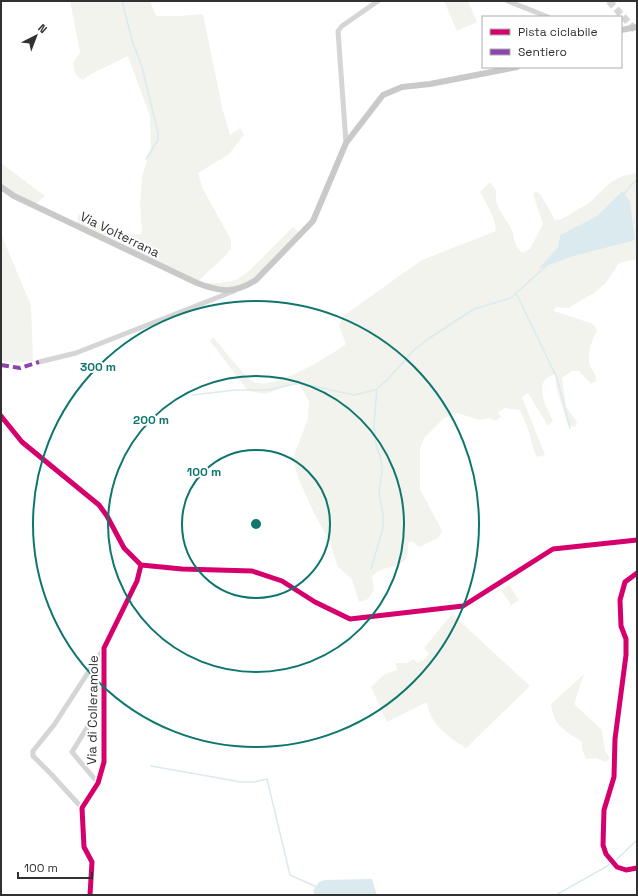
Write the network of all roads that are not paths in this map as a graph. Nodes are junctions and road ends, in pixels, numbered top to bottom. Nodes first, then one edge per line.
1 (378, 1) edge
2 (508, 1) edge
3 (546, 16) edge
4 (637, 27) edge
5 (622, 30) edge
6 (512, 68) edge
7 (346, 143) junction
8 (1, 187) edge
9 (234, 291) junction
10 (39, 362) dead end
11 (1, 416) edge
12 (637, 540) edge
13 (141, 565) junction
14 (637, 573) edge
15 (104, 648) junction
16 (96, 713) dead end
17 (98, 783) junction
18 (82, 808) junction
19 (637, 868) edge
20 (90, 895) edge

1 - 7 street
2 - 3 street
4 - 5 main road
6 - 7 main road
7 - 9 main road
8 - 9 main road, Via Volterrana
9 - 10 street
11 - 13 street
12 - 13 street
13 - 15 street, Via di Colleramole
14 - 19 street
15 - 17 street, Via di Colleramole
15 - 18 street
16 - 17 street
17 - 18 street, Via di Colleramole
18 - 20 street

